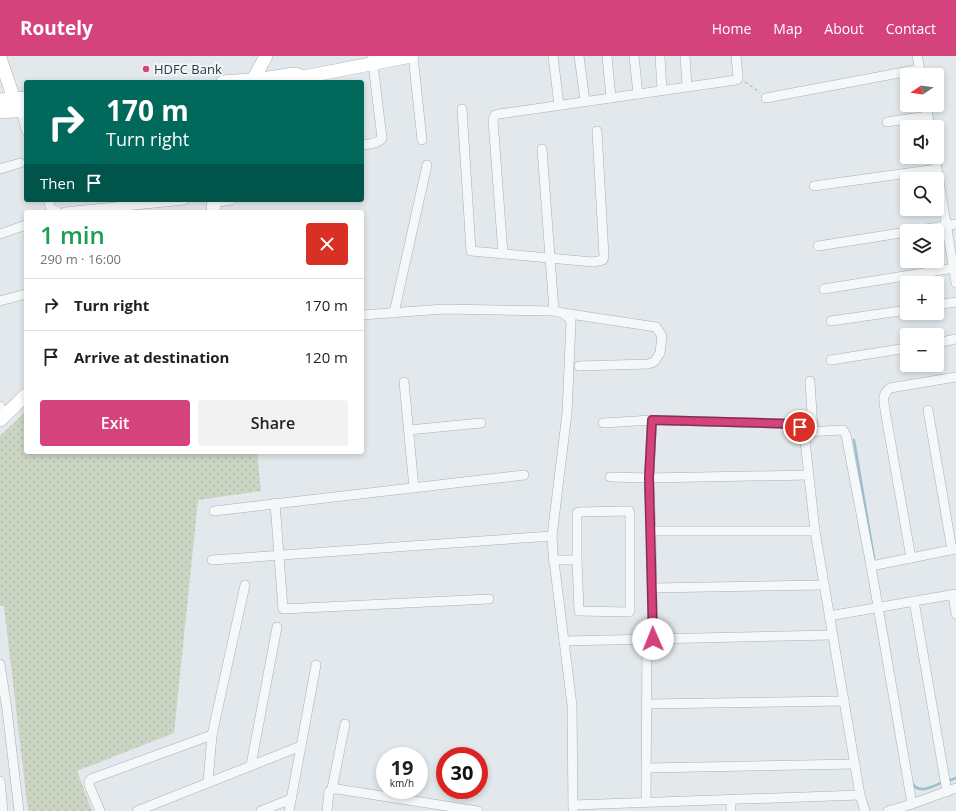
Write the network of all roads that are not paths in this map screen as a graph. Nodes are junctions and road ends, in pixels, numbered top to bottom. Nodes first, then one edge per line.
1 (257, 56) edge
2 (266, 56) edge
3 (412, 56) edge
4 (553, 56) edge
5 (579, 56) edge
6 (607, 56) edge
7 (634, 56) edge
8 (660, 56) edge
9 (685, 56) edge
10 (736, 56) edge
11 (917, 56) edge
12 (0, 58) edge
13 (372, 59) edge
14 (919, 68) edge
15 (900, 75) edge
16 (304, 77) junction
17 (249, 80) edge
18 (250, 80) edge
19 (255, 80) edge
20 (298, 80) edge
21 (687, 86) junction
22 (662, 90) junction
23 (638, 94) junction
24 (611, 98) junction
25 (766, 98) road end
26 (0, 100) edge
27 (585, 101) junction
28 (22, 105) edge
29 (559, 105) junction
30 (462, 109) dead end
31 (0, 112) edge
32 (927, 112) edge
33 (928, 116) junction
34 (24, 118) edge
35 (929, 120) edge
36 (887, 122) dead end
37 (597, 132) dead end
38 (422, 140) dead end
39 (364, 145) edge
40 (542, 149) dead end
41 (20, 163) dead end
42 (936, 164) edge
43 (427, 165) dead end
44 (0, 169) edge
45 (937, 170) junction
46 (814, 186) dead end
47 (164, 202) edge
48 (224, 202) edge
49 (214, 205) edge
50 (85, 210) edge
51 (956, 224) edge
52 (24, 226) edge
53 (946, 226) junction
54 (900, 233) edge
55 (0, 234) edge
56 (818, 246) dead end
57 (503, 254) junction
58 (550, 258) junction
59 (954, 268) junction
60 (956, 283) edge
61 (824, 289) dead end
62 (24, 295) edge
63 (0, 301) edge
64 (956, 302) edge
65 (944, 304) edge
66 (554, 311) junction
67 (900, 311) edge
68 (394, 313) junction
69 (563, 313) junction
70 (364, 315) edge
71 (831, 321) dead end
72 (956, 339) edge
73 (944, 342) edge
74 (900, 349) edge
75 (831, 360) dead end
76 (579, 366) dead end
77 (956, 377) edge
78 (810, 381) dead end
79 (404, 382) dead end
80 (24, 397) edge
81 (928, 410) dead end
82 (1, 415) edge
83 (652, 420) junction
84 (481, 423) dead end
85 (603, 423) dead end
86 (409, 430) junction
87 (813, 431) junction
88 (804, 432) junction
89 (524, 475) dead end
90 (809, 475) junction
91 (610, 477) dead end
92 (649, 478) junction
93 (414, 488) junction
94 (275, 504) junction
95 (214, 511) dead end
96 (651, 531) junction
97 (815, 531) junction
98 (552, 536) junction
99 (954, 549) edge
100 (279, 556) junction
101 (911, 558) junction
102 (212, 560) dead end
103 (554, 560) junction
104 (577, 560) junction
105 (871, 566) junction
106 (245, 585) dead end
107 (824, 585) junction
108 (652, 588) junction
109 (954, 595) edge
110 (489, 599) dead end
111 (914, 601) junction
112 (877, 608) junction
113 (956, 614) edge
114 (829, 616) junction
115 (277, 627) dead end
116 (832, 635) junction
117 (650, 639) junction
118 (564, 640) junction
119 (0, 664) edge
120 (316, 665) dead end
121 (844, 701) junction
122 (646, 704) junction
123 (4, 719) edge
124 (345, 724) dead end
125 (10, 732) junction
126 (0, 734) edge
127 (212, 735) junction
128 (301, 746) junction
129 (855, 764) junction
130 (251, 766) junction
131 (646, 768) junction
132 (0, 781) edge
133 (208, 782) junction
134 (332, 789) junction
135 (952, 790) edge
136 (860, 795) junction
137 (290, 799) junction
138 (731, 799) junction
139 (646, 802) junction
140 (912, 804) junction
141 (573, 808) edge
142 (3, 811) edge
143 (19, 811) edge
144 (100, 811) edge
145 (137, 811) edge
146 (260, 811) edge
147 (289, 811) edge
148 (327, 811) edge
149 (478, 811) edge
150 (731, 811) edge
151 (865, 811) edge
152 (888, 811) edge

1 - 17 street
2 - 18 street
3 - 13 street
3 - 38 street
4 - 29 street
5 - 27 street
6 - 24 street
7 - 23 street
8 - 22 street
9 - 21 street
10 - 21 street
11 - 14 street
12 - 28 street
13 - 16 street
13 - 39 street
15 - 25 street
16 - 19 street
16 - 20 street
21 - 22 street
22 - 23 street
23 - 24 street
24 - 27 street
26 - 28 street
27 - 29 street
28 - 31 street
28 - 34 street
29 - 57 street
30 - 57 street
32 - 33 street
33 - 35 street
33 - 36 street
37 - 58 street
40 - 58 street
41 - 44 street
42 - 45 street
43 - 68 street
45 - 46 street
45 - 53 street
47 - 50 street
48 - 49 street
51 - 53 street
52 - 55 street
53 - 59 street
54 - 56 street
57 - 58 street
58 - 66 street
59 - 60 street
59 - 61 street
62 - 63 street
64 - 65 street
66 - 68 street
66 - 69 street
67 - 71 street
68 - 70 street
69 - 76 street
69 - 98 street
72 - 73 street
74 - 75 street
77 - 101 street
78 - 87 street
79 - 86 street
80 - 82 street
81 - 99 street
83 - 85 street
83 - 88 street
83 - 92 street
84 - 86 street
86 - 93 street
87 - 88 street
87 - 105 street
88 - 90 street
89 - 93 street
90 - 92 street
90 - 97 street
91 - 92 street
92 - 96 street
93 - 94 street
94 - 95 street
94 - 100 street
96 - 97 street
96 - 108 street
97 - 107 street
98 - 100 street
98 - 103 street
99 - 101 street
100 - 102 street
100 - 110 street
101 - 105 street
103 - 104 street
103 - 118 street
104 - 104 street
105 - 112 street
106 - 127 street
107 - 108 street
107 - 114 street
108 - 117 street
109 - 111 street
109 - 113 street
111 - 112 street
111 - 135 street
112 - 114 street
112 - 140 street
114 - 116 street
115 - 130 street
116 - 117 street
116 - 121 street
117 - 118 street
117 - 122 street
118 - 141 street
119 - 123 street
120 - 128 street
121 - 122 street
121 - 129 street
122 - 131 street
123 - 125 street
124 - 134 street
125 - 126 street
125 - 143 street
127 - 133 street
127 - 144 street
128 - 130 street
128 - 137 street
129 - 131 street
129 - 136 street
130 - 133 street
131 - 139 street
132 - 142 street
133 - 145 street
134 - 148 street
134 - 149 street
135 - 140 street
136 - 138 street
136 - 151 street
137 - 146 street
137 - 147 street
138 - 139 street
138 - 150 street
139 - 141 street
140 - 152 street

